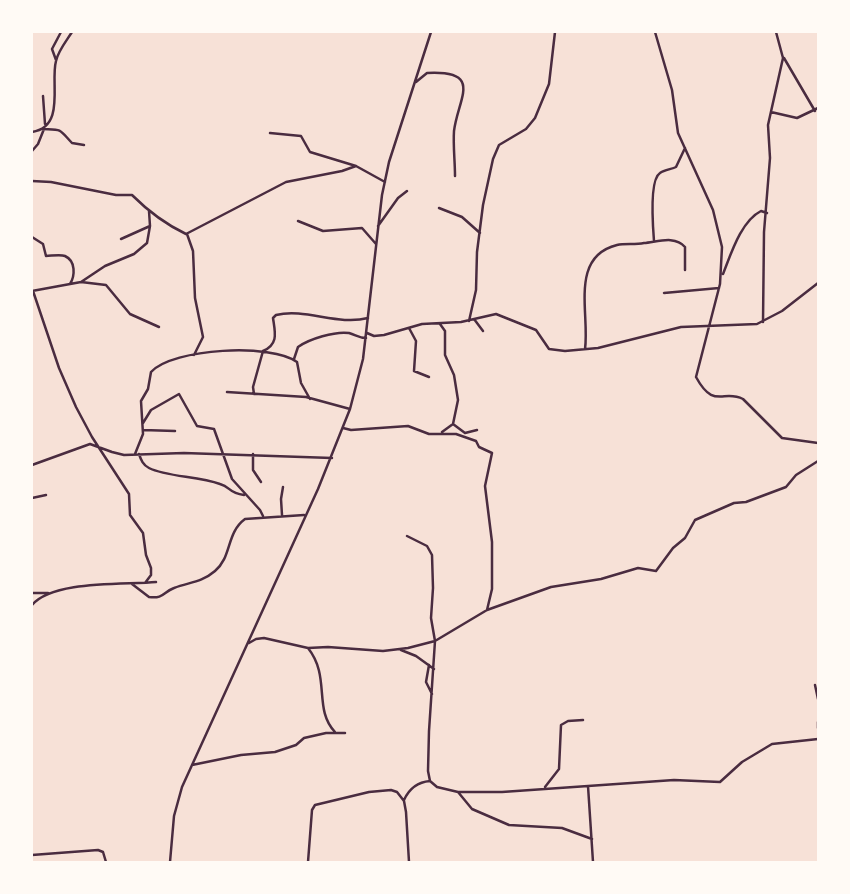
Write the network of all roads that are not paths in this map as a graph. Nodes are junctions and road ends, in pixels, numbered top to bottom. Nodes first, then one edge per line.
1 (61, 32) edge
2 (72, 32) edge
3 (430, 32) edge
4 (555, 32) edge
5 (654, 32) edge
6 (776, 32) edge
7 (783, 55) junction
8 (56, 60) junction
9 (416, 82) junction
10 (43, 96) dead end
11 (817, 109) edge
12 (771, 112) junction
13 (44, 128) junction
14 (32, 132) edge
15 (270, 132) dead end
16 (84, 145) dead end
17 (685, 148) junction
18 (32, 151) edge
19 (356, 166) junction
20 (455, 176) dead end
21 (32, 181) edge
22 (385, 182) junction
23 (407, 191) dead end
24 (439, 208) dead end
25 (149, 211) junction
26 (767, 213) junction
27 (298, 221) dead end
28 (150, 226) junction
29 (378, 226) junction
30 (480, 233) junction
31 (187, 234) junction
32 (32, 237) edge
33 (121, 239) dead end
34 (654, 242) junction
35 (377, 244) junction
36 (685, 270) dead end
37 (721, 278) junction
38 (81, 282) junction
39 (818, 283) edge
40 (69, 285) junction
41 (719, 288) junction
42 (32, 291) edge
43 (664, 293) dead end
44 (368, 318) junction
45 (474, 319) junction
46 (469, 321) junction
47 (763, 322) junction
48 (440, 323) junction
49 (708, 326) junction
50 (159, 327) dead end
51 (409, 328) junction
52 (483, 331) dead end
53 (366, 336) junction
54 (585, 349) junction
55 (263, 351) junction
56 (194, 355) junction
57 (294, 359) junction
58 (429, 377) dead end
59 (227, 392) dead end
60 (254, 394) junction
61 (310, 398) junction
62 (350, 409) junction
63 (143, 423) junction
64 (453, 424) junction
65 (343, 428) junction
66 (143, 430) junction
67 (477, 430) dead end
68 (175, 431) dead end
69 (442, 432) junction
70 (818, 443) edge
71 (97, 445) junction
72 (137, 454) junction
73 (224, 454) junction
74 (253, 454) junction
75 (332, 458) junction
76 (818, 461) edge
77 (32, 465) edge
78 (261, 482) dead end
79 (283, 487) dead end
80 (46, 495) dead end
81 (244, 495) junction
82 (32, 498) edge
83 (282, 515) junction
84 (306, 515) junction
85 (262, 516) junction
86 (407, 536) dead end
87 (156, 582) dead end
88 (145, 583) junction
89 (132, 584) junction
90 (32, 593) edge
91 (51, 593) junction
92 (32, 605) edge
93 (487, 610) junction
94 (435, 640) junction
95 (246, 646) junction
96 (308, 648) junction
97 (398, 649) junction
98 (429, 665) junction
99 (434, 669) junction
100 (815, 685) dead end
101 (432, 694) junction
102 (818, 699) edge
103 (583, 720) dead end
104 (818, 722) edge
105 (818, 728) edge
106 (335, 733) junction
107 (345, 733) dead end
108 (818, 739) edge
109 (192, 765) junction
110 (430, 781) junction
111 (588, 786) junction
112 (545, 788) junction
113 (458, 792) junction
114 (404, 801) junction
115 (592, 839) junction
116 (32, 855) edge
117 (106, 863) edge
118 (170, 863) edge
119 (308, 863) edge
120 (409, 863) edge
121 (593, 863) edge

1 - 8 street
2 - 8 street
3 - 9 street
4 - 30 street
5 - 17 street
6 - 7 street
7 - 11 street
7 - 12 street
8 - 13 street
9 - 20 street
9 - 22 street
10 - 13 street
11 - 12 street
12 - 26 street
13 - 14 street
13 - 16 street
13 - 18 street
15 - 19 street
17 - 34 street
17 - 37 street
19 - 22 street
19 - 31 street
21 - 25 street
22 - 29 street
23 - 29 street
24 - 30 street
25 - 28 street
25 - 31 street
26 - 37 street
26 - 47 street
27 - 35 street
28 - 33 street
28 - 38 street
29 - 35 street
30 - 46 street
31 - 56 street
32 - 40 street
34 - 36 street
34 - 54 street
35 - 44 street
37 - 41 street
38 - 40 street
38 - 50 street
39 - 47 street
40 - 42 street
41 - 43 street
41 - 49 street
42 - 71 street
44 - 53 street
44 - 55 street
45 - 46 street
45 - 52 street
45 - 54 street
46 - 48 street
47 - 49 street
48 - 51 street
48 - 64 street
49 - 54 street
49 - 70 street
51 - 53 street
51 - 58 street
53 - 57 street
53 - 62 street
55 - 56 street
55 - 57 street
55 - 60 street
56 - 63 street
57 - 61 street
59 - 60 street
60 - 61 street
61 - 62 street
62 - 65 street
63 - 66 street
63 - 73 street
64 - 67 street
64 - 69 street
65 - 69 street
65 - 75 street
66 - 68 street
66 - 72 street
69 - 93 street
71 - 72 street
71 - 77 street
71 - 88 street
72 - 73 street
72 - 81 street
73 - 74 street
73 - 81 street
74 - 75 street
74 - 78 street
75 - 84 street
76 - 93 street
79 - 83 street
80 - 82 street
81 - 85 street
83 - 84 street
83 - 85 street
84 - 95 street
85 - 89 street
86 - 94 street
87 - 88 street
88 - 89 street
89 - 91 street
90 - 91 street
91 - 92 street
93 - 94 street
94 - 97 street
94 - 99 street
95 - 96 street
95 - 109 street
96 - 97 street
96 - 106 street
97 - 98 street
98 - 99 street
98 - 101 street
99 - 101 street
100 - 102 street
101 - 110 street
103 - 112 street
104 - 105 street
106 - 107 street
106 - 109 street
108 - 111 street
109 - 118 street
110 - 113 street
110 - 114 street
111 - 112 street
111 - 115 street
112 - 113 street
113 - 115 street
114 - 119 street
114 - 120 street
115 - 121 street
116 - 117 street

